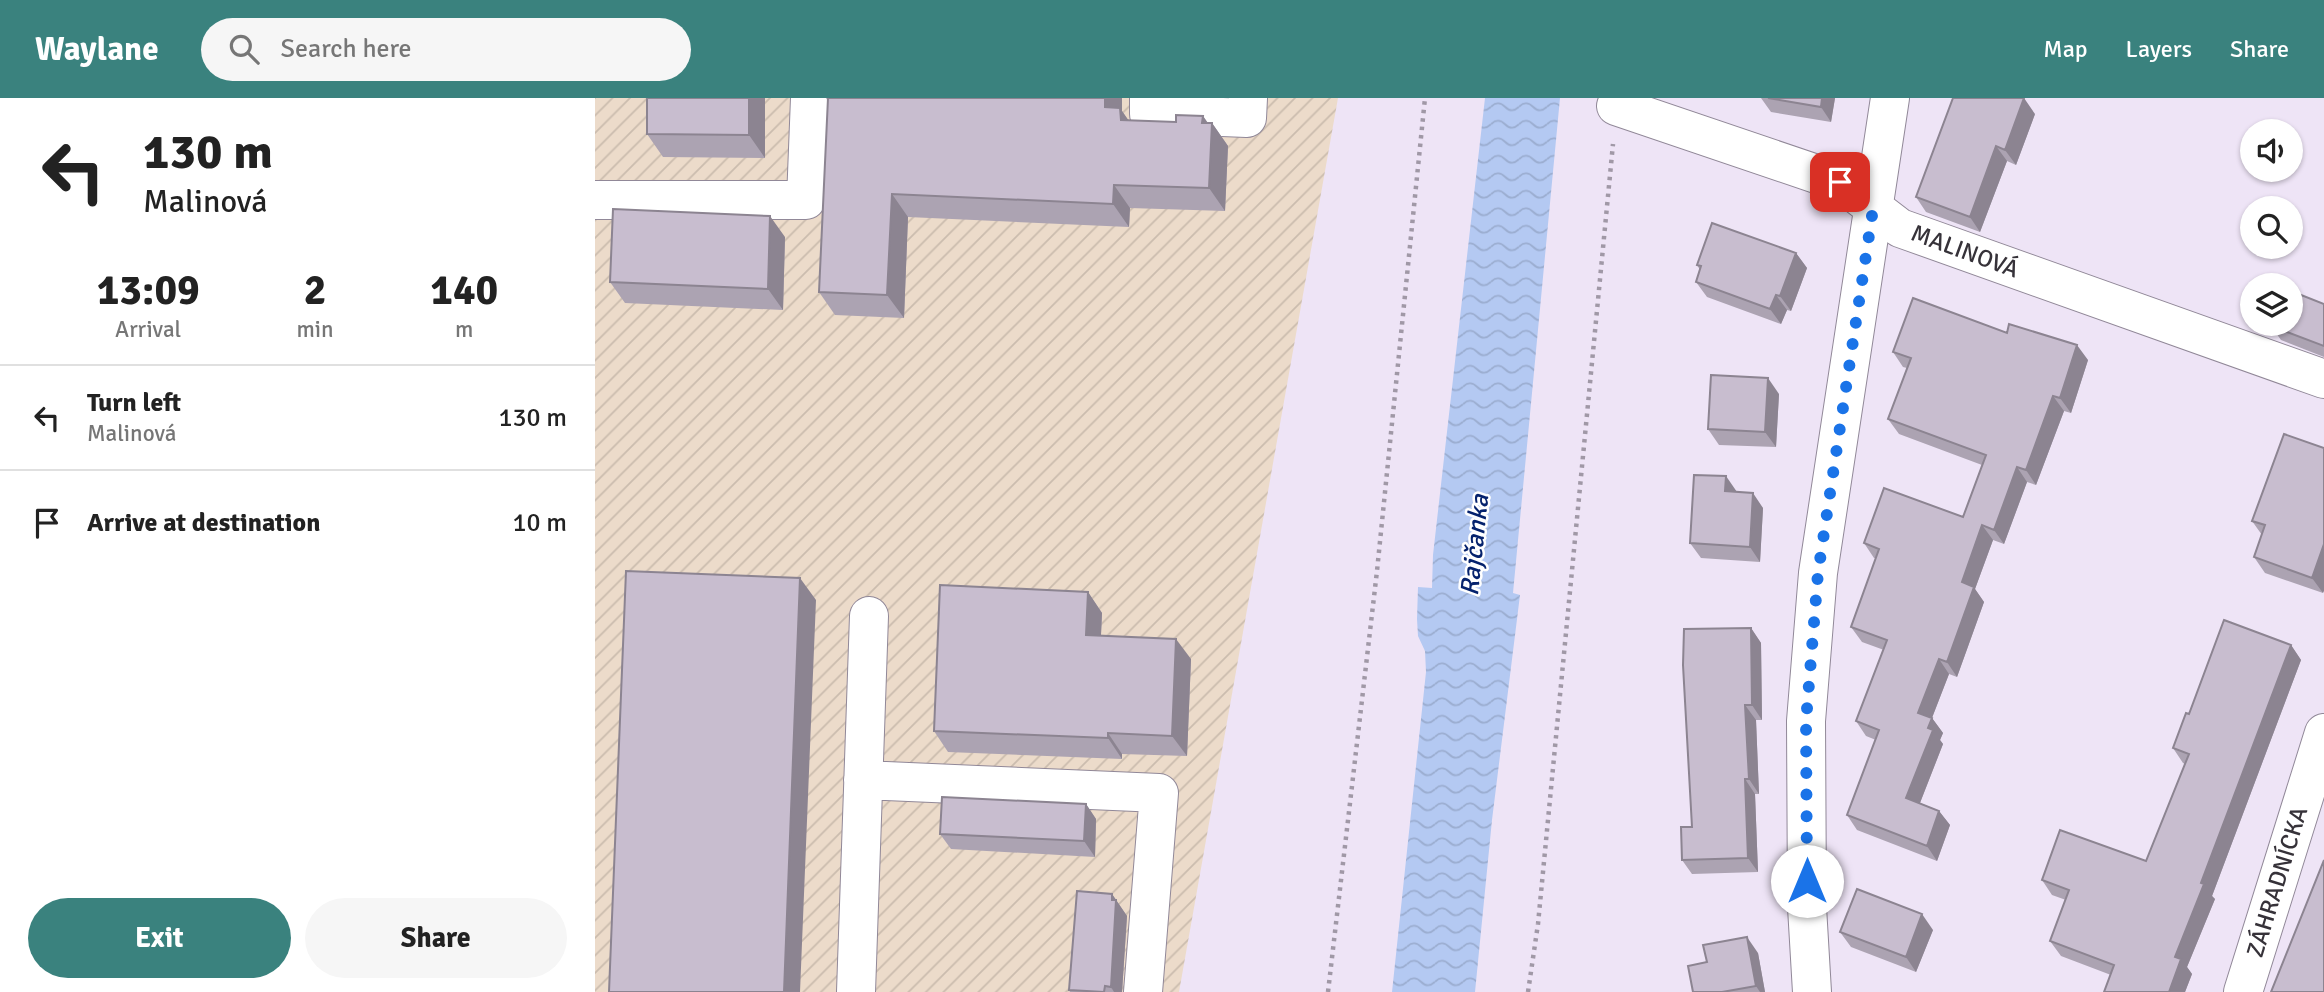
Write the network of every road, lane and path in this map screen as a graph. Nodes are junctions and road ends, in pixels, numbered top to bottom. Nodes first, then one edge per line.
1 (810, 98) edge
2 (1149, 98) edge
3 (1248, 98) edge
4 (1425, 98) edge
5 (1890, 98) edge
6 (1616, 106) joint
7 (595, 200) edge
8 (1873, 209) junction
9 (2324, 379) edge
10 (869, 616) dead end
11 (2324, 733) edge
12 (863, 780) junction
13 (856, 992) edge
14 (1143, 992) edge
15 (1328, 992) edge
16 (1528, 992) edge
17 (1812, 992) edge
18 (2243, 992) edge

1 - 7 street
2 - 3 street
4 - 15 path
5 - 8 street
6 - 8 street, MALINOVÁ
6 - 16 path
8 - 9 street, MALINOVÁ
8 - 17 street
10 - 12 street
11 - 18 street, ZÁHRADNÍCKA
12 - 13 street
12 - 14 street

